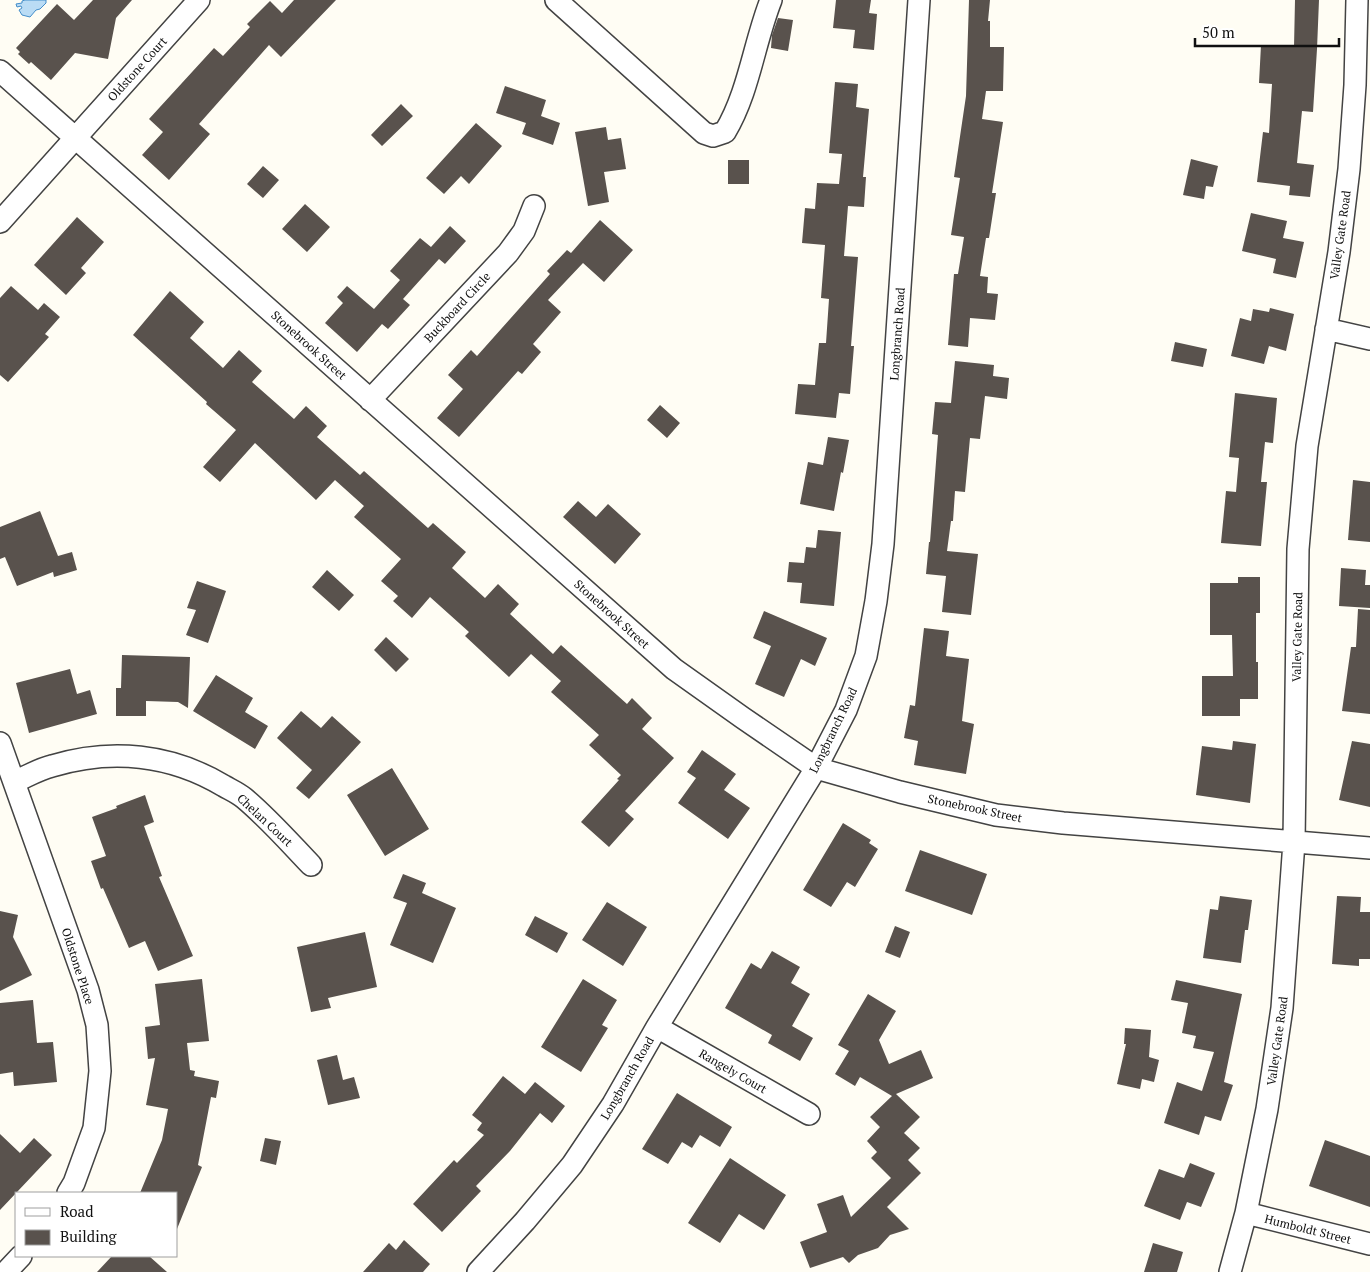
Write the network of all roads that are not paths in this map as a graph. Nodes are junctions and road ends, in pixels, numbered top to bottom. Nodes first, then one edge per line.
1 (198, 0) edge
2 (556, 0) edge
3 (770, 0) edge
4 (919, 0) edge
5 (1357, 0) edge
6 (0, 71) edge
7 (76, 138) junction
8 (534, 206) dead end
9 (0, 222) edge
10 (1326, 329) junction
11 (1370, 339) edge
12 (370, 400) junction
13 (0, 743) edge
14 (816, 768) junction
15 (14, 782) junction
16 (1294, 842) junction
17 (1370, 848) edge
18 (311, 865) dead end
19 (657, 1027) junction
20 (809, 1114) dead end
21 (69, 1192) edge
22 (1246, 1213) junction
23 (1370, 1244) edge
24 (478, 1272) edge
25 (1230, 1272) edge

1 - 7 street, Oldstone Court
2 - 3 street
4 - 14 street, Longbranch Road
5 - 10 street, Valley Gate Road
6 - 7 street, Stonebrook Street
7 - 9 street
7 - 12 street, Stonebrook Street
8 - 12 street, Buckboard Circle
10 - 11 street
10 - 16 street, Valley Gate Road
12 - 14 street, Stonebrook Street
13 - 15 street, Oldstone Place
14 - 16 street, Stonebrook Street
14 - 19 street, Longbranch Road
15 - 18 street, Chelan Court
15 - 21 street, Oldstone Place
16 - 17 street, Stonebrook Street
16 - 22 street, Valley Gate Road
19 - 20 street, Rangely Court
19 - 24 street, Longbranch Road
22 - 23 street, Humboldt Street
22 - 25 street, Valley Gate Road

